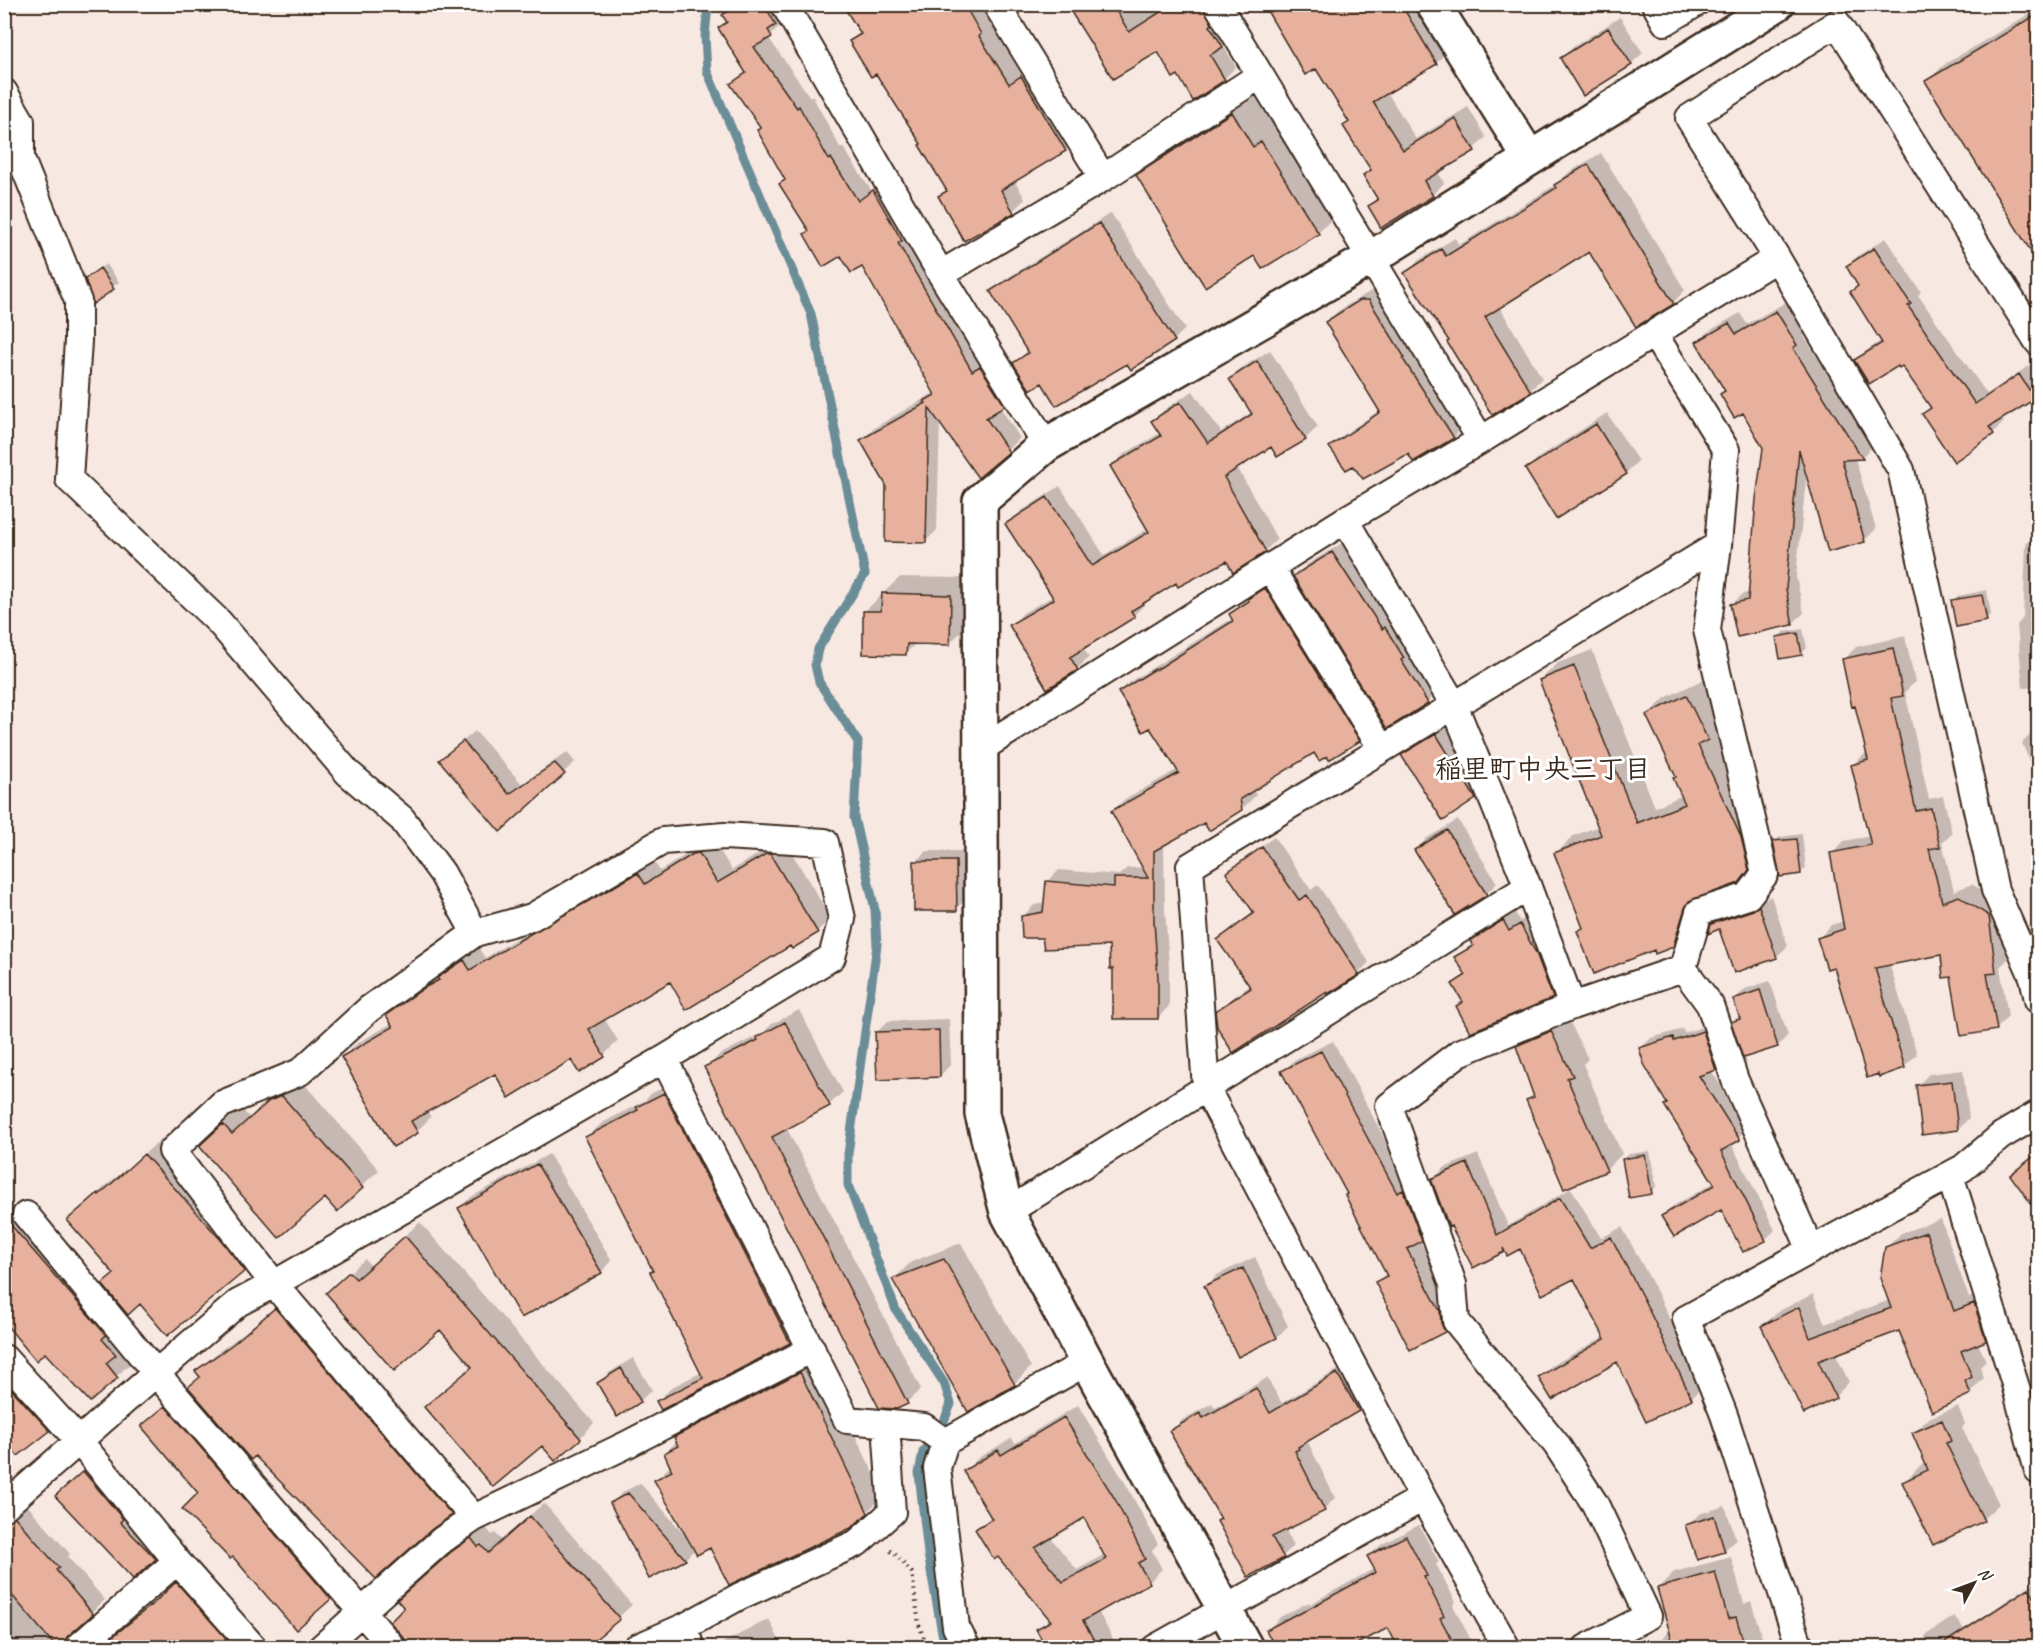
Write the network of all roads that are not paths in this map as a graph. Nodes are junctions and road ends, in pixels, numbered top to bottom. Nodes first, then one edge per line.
1 (784, 4) edge
2 (996, 4) edge
3 (1217, 4) edge
4 (1433, 4) edge
5 (1655, 4) edge
6 (1695, 4) edge
7 (1777, 4) edge
8 (1259, 76) junction
9 (4, 92) edge
10 (1529, 157) junction
11 (1103, 178) junction
12 (1371, 258) junction
13 (1777, 258) junction
14 (941, 274) junction
15 (1654, 334) junction
16 (2038, 342) edge
17 (1481, 441) junction
18 (1046, 446) junction
19 (1345, 520) junction
20 (1718, 545) junction
21 (1270, 567) junction
22 (1454, 705) junction
23 (982, 748) junction
24 (1382, 749) junction
25 (1528, 887) junction
26 (475, 933) junction
27 (1683, 968) junction
28 (2038, 1000) edge
29 (1572, 1006) junction
30 (664, 1059) junction
31 (1206, 1088) junction
32 (2038, 1114) edge
33 (1950, 1175) junction
34 (1007, 1212) junction
35 (26, 1215) dead end
36 (1811, 1250) junction
37 (274, 1284) junction
38 (812, 1349) junction
39 (4, 1358) edge
40 (1087, 1362) junction
41 (156, 1372) junction
42 (886, 1424) junction
43 (2034, 1439) edge
44 (79, 1441) junction
45 (945, 1442) junction
46 (2038, 1471) edge
47 (1423, 1498) junction
48 (4, 1507) edge
49 (474, 1518) junction
50 (177, 1562) junction
51 (1225, 1610) junction
52 (362, 1612) junction
53 (687, 1637) edge
54 (76, 1647) edge
55 (254, 1647) edge
56 (321, 1647) edge
57 (393, 1647) edge
58 (636, 1647) edge
59 (967, 1647) edge
60 (1155, 1647) edge
61 (1246, 1647) edge
62 (1507, 1647) edge
63 (1586, 1647) edge
64 (1800, 1647) edge

1 - 14 street
2 - 11 street
3 - 8 street
4 - 10 street
5 - 6 street
7 - 10 street
8 - 11 street
8 - 12 street
9 - 26 street
10 - 12 street
11 - 14 street
12 - 17 street
12 - 18 street
13 - 15 street
13 - 16 street
13 - 28 street
14 - 18 street
15 - 17 street
15 - 20 street
17 - 19 street
18 - 23 street
19 - 21 street
19 - 22 street
20 - 22 street
20 - 27 street
21 - 23 street
21 - 24 street
22 - 24 street
22 - 25 street
23 - 34 street
24 - 31 street
25 - 29 street
25 - 31 street
26 - 30 street
26 - 37 street
27 - 29 street
27 - 36 street
29 - 63 street
30 - 37 street
30 - 38 street
31 - 34 street
31 - 47 street
32 - 33 street
33 - 36 street
33 - 43 street
34 - 40 street
35 - 41 street
36 - 64 street
37 - 41 street
37 - 49 street
38 - 42 street
38 - 49 street
39 - 44 street
40 - 45 street
40 - 51 street
41 - 44 street
41 - 52 street
42 - 45 street
42 - 53 street
43 - 46 street
44 - 48 street
44 - 50 street
45 - 59 street
47 - 51 street
47 - 62 street
49 - 52 street
50 - 54 street
50 - 55 street
51 - 60 street
51 - 61 street
52 - 56 street
52 - 57 street
53 - 58 street

